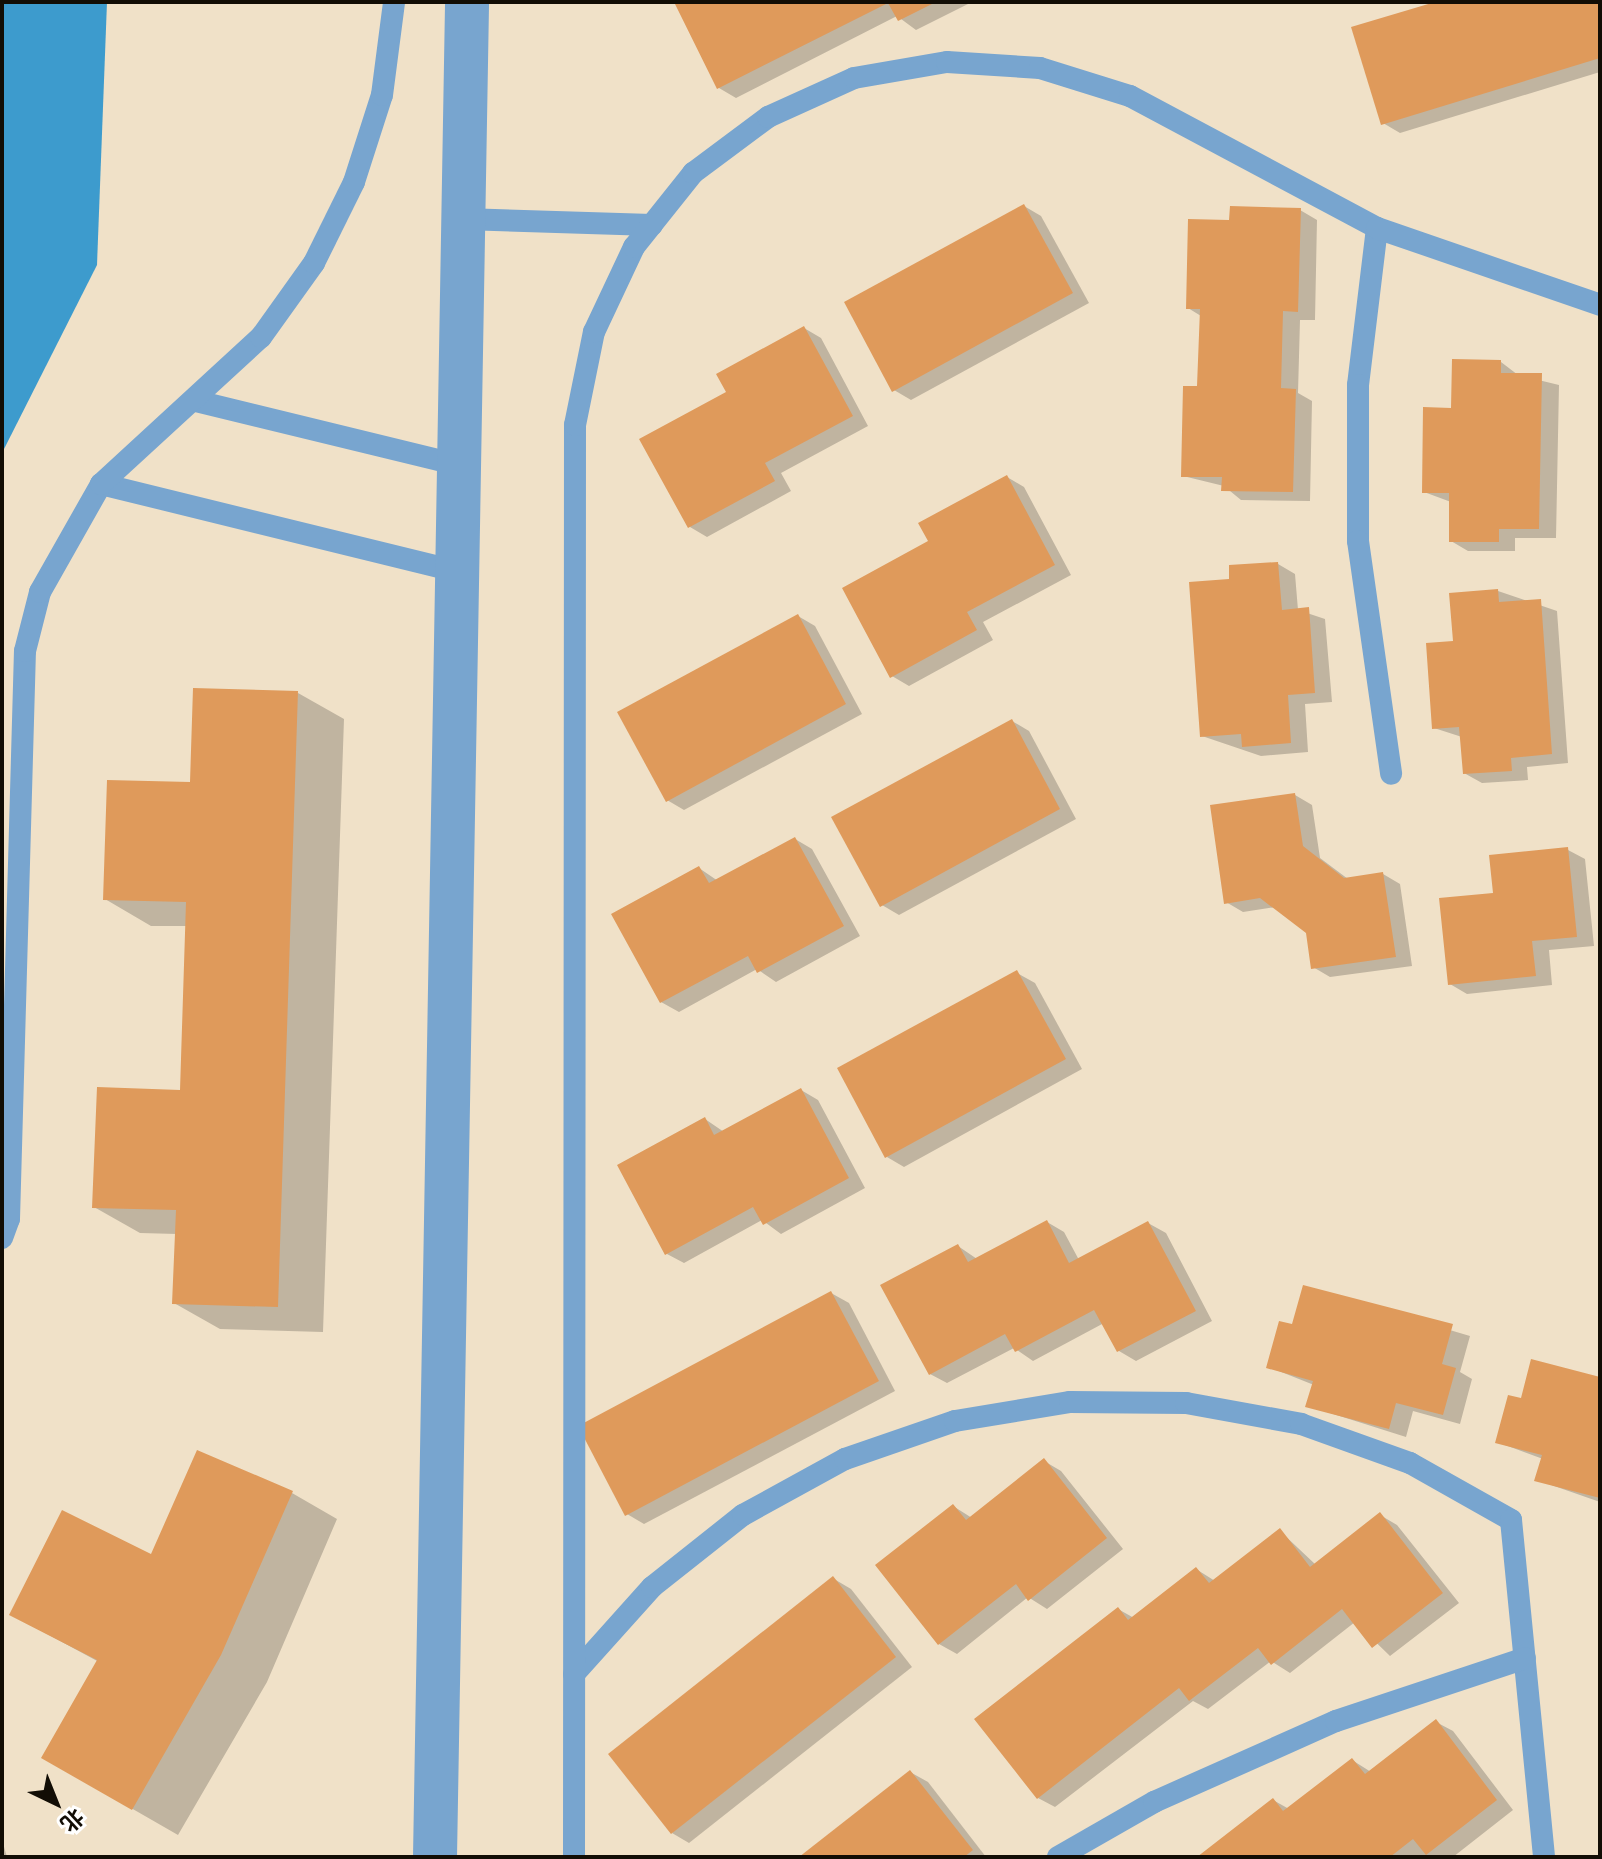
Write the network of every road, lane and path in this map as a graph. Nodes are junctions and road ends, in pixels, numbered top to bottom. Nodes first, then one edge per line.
1 (394, 2) edge
2 (467, 2) edge
3 (463, 219) junction
4 (652, 225) junction
5 (1377, 228) junction
6 (1600, 305) edge
7 (196, 401) junction
8 (459, 465) junction
9 (101, 484) junction
10 (458, 572) junction
11 (1391, 774) dead end
12 (2, 1238) edge
13 (1525, 1658) junction
14 (574, 1674) junction
15 (435, 1857) edge
16 (574, 1857) edge
17 (1058, 1857) edge
18 (1544, 1857) edge

1 - 7 lane
2 - 3 street
3 - 4 lane
3 - 8 street
4 - 5 lane
4 - 14 lane
5 - 6 lane
5 - 11 lane
7 - 8 lane
7 - 9 lane
8 - 10 street
9 - 10 lane
9 - 12 lane
10 - 15 street
13 - 14 lane
13 - 17 lane
13 - 18 lane
14 - 16 lane

